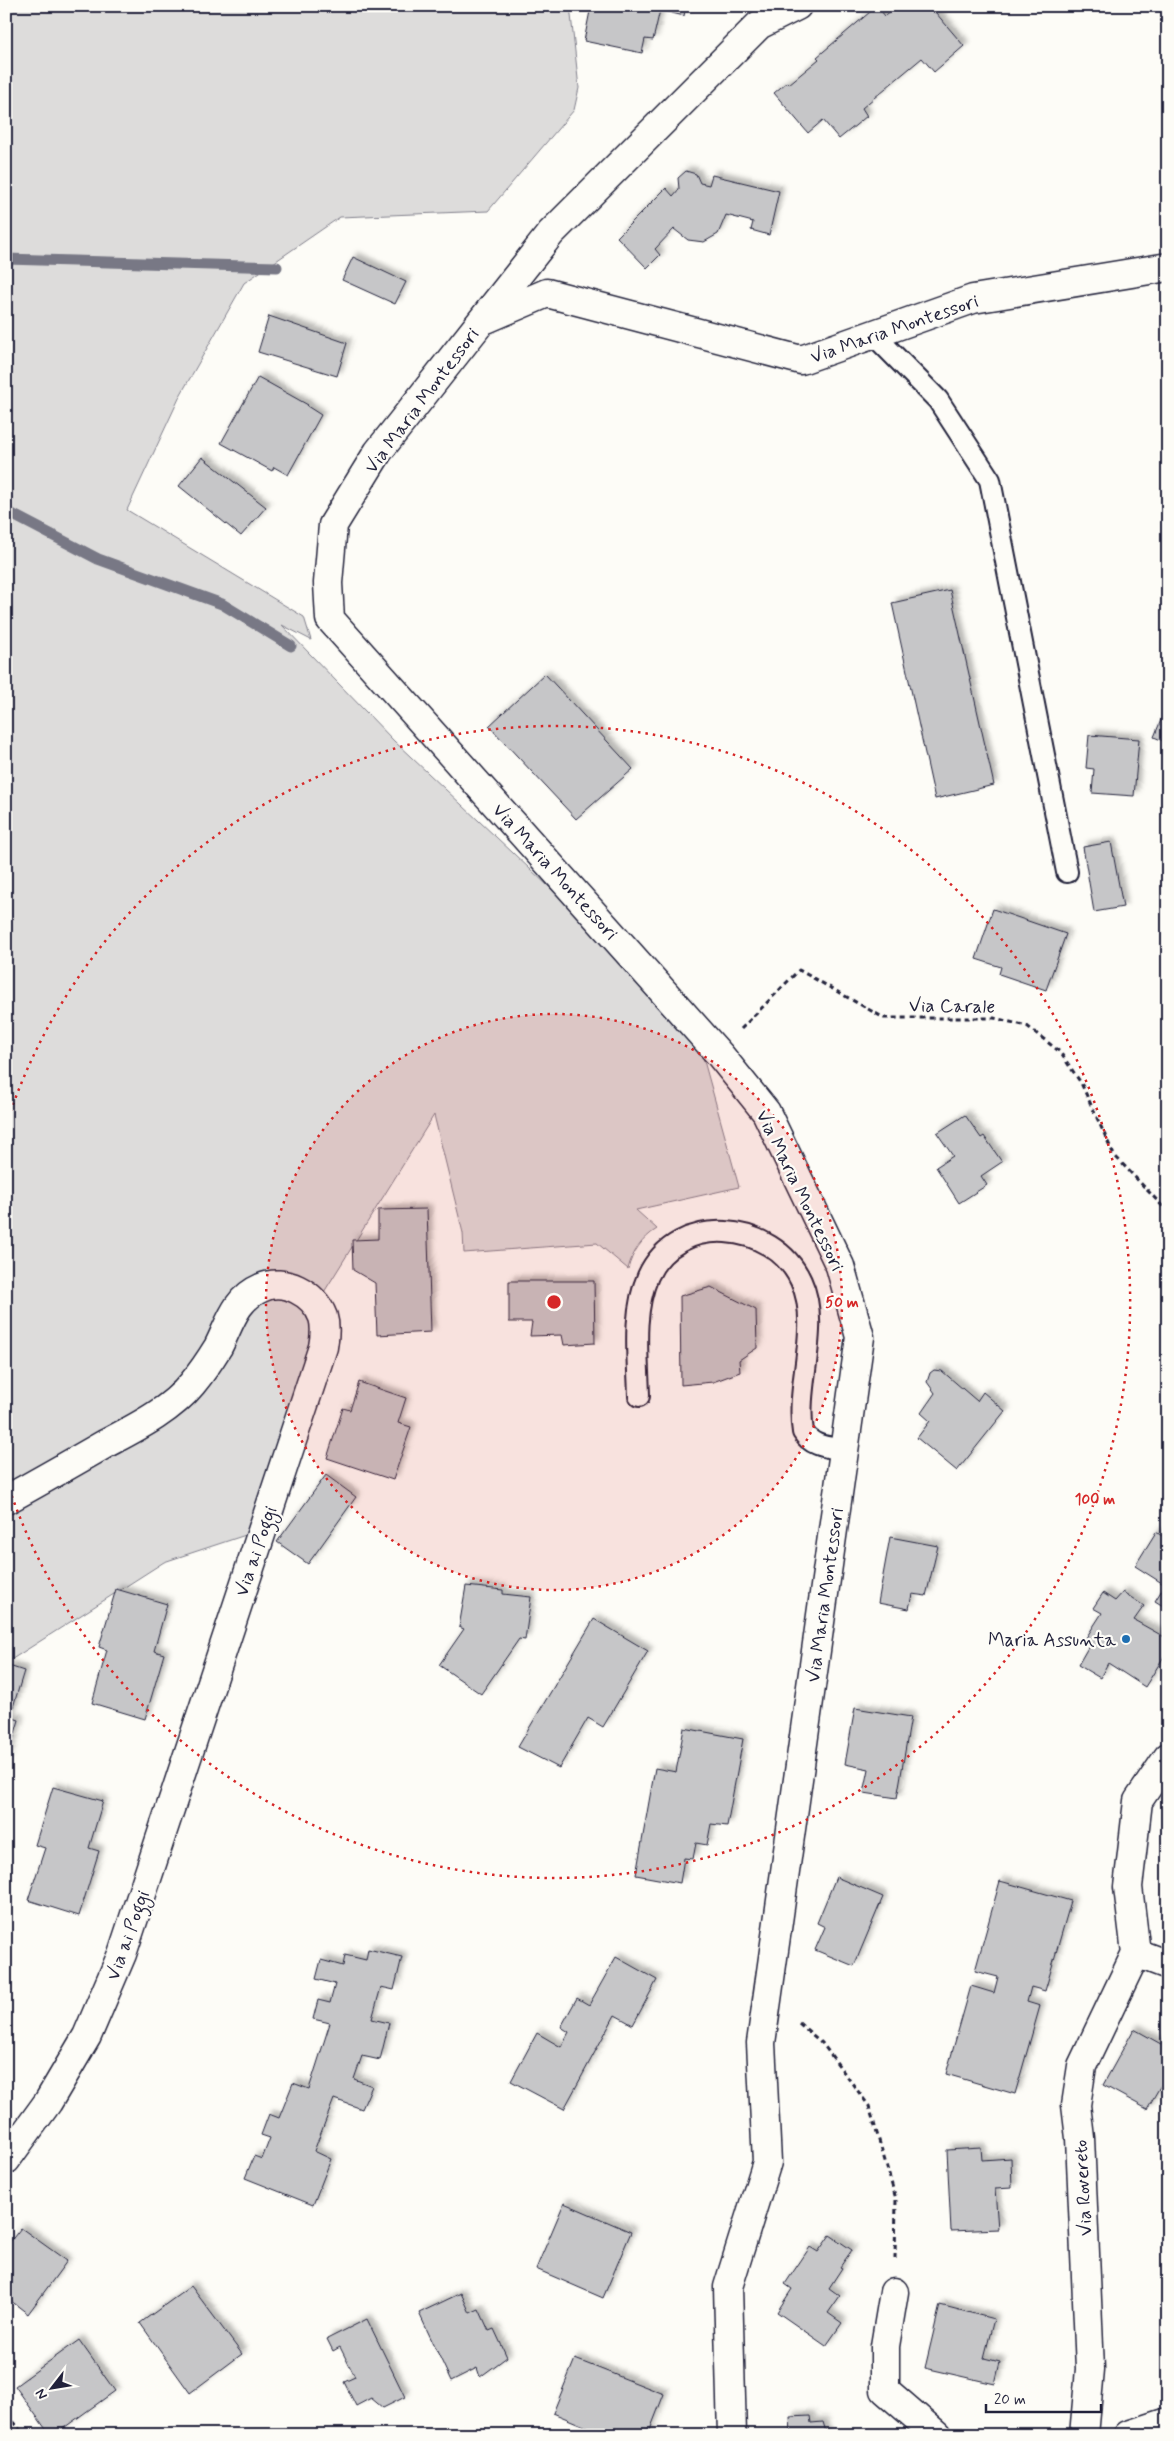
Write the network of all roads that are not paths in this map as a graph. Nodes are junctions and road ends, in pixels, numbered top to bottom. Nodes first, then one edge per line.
1 (797, 6) edge
2 (1168, 266) edge
3 (482, 320) junction
4 (873, 334) junction
5 (1067, 872) dead end
6 (639, 1396) dead end
7 (844, 1450) junction
8 (6, 1500) edge
9 (1168, 1757) edge
10 (1136, 1953) junction
11 (1168, 1965) edge
12 (6, 2160) edge
13 (894, 2292) road end
14 (1168, 2422) edge
15 (732, 2435) edge
16 (937, 2435) edge
17 (1084, 2435) edge
18 (1128, 2435) edge

1 - 3 street, Via Maria Montessori
2 - 4 street, Via Maria Montessori
3 - 4 street, Via Maria Montessori
3 - 7 street, Via Maria Montessori
4 - 5 lane
6 - 7 lane
7 - 15 street, Via Maria Montessori
8 - 12 street, Via ai Poggi
9 - 10 street
10 - 11 street
10 - 17 street, Via Rovereto
13 - 16 street
14 - 18 street

